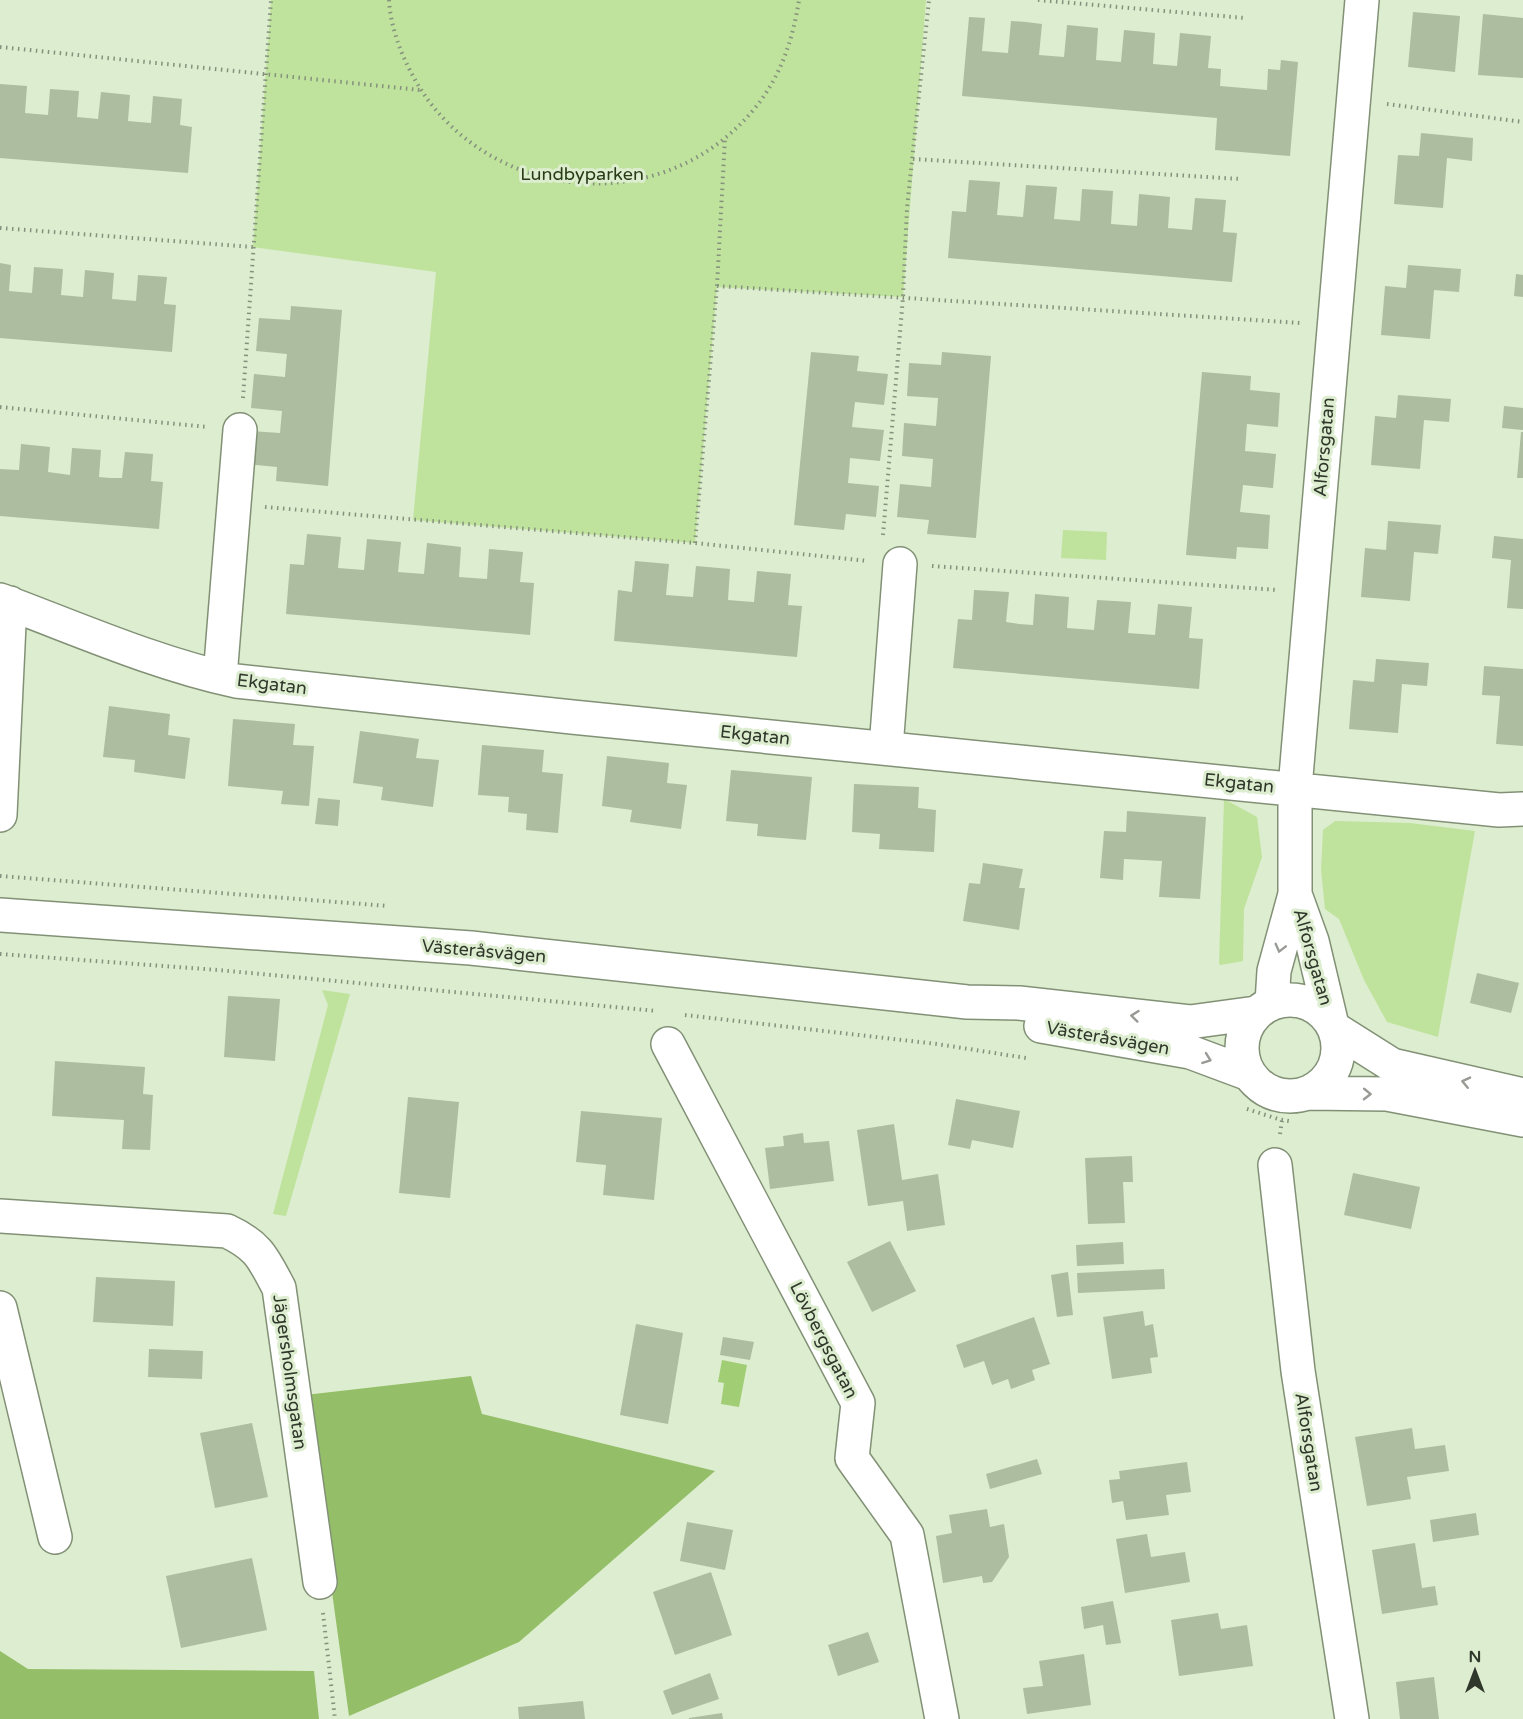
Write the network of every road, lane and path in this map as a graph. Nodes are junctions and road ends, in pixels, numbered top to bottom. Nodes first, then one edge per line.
1 (272, 0) edge
2 (389, 0) edge
3 (799, 0) edge
4 (929, 0) edge
5 (1038, 0) edge
6 (1362, 0) edge
7 (1245, 18) dead end
8 (0, 47) edge
9 (267, 74) junction
10 (421, 90) junction
11 (1353, 99) junction
12 (1523, 122) edge
13 (725, 138) junction
14 (913, 159) junction
15 (1240, 179) dead end
16 (0, 228) edge
17 (253, 247) junction
18 (717, 286) junction
19 (903, 297) junction
20 (1334, 325) junction
21 (0, 407) edge
22 (240, 430) junction
23 (234, 505) junction
24 (695, 543) junction
25 (890, 563) junction
26 (1311, 592) junction
27 (5, 602) edge
28 (220, 677) junction
29 (3, 684) edge
30 (886, 748) junction
31 (1, 775) edge
32 (1295, 788) junction
33 (1523, 809) edge
34 (0, 815) edge
35 (1295, 894) junction
36 (0, 915) edge
37 (0, 954) edge
38 (967, 1002) junction
39 (1264, 1008) junction
40 (658, 1012) dead end
41 (682, 1014) dead end
42 (1333, 1025) junction
43 (668, 1044) dead end
44 (1028, 1058) dead end
45 (1249, 1074) junction
46 (1523, 1095) edge
47 (1302, 1107) junction
48 (1245, 1108) dead end
49 (1523, 1120) edge
50 (1275, 1165) dead end
51 (0, 1216) edge
52 (0, 1308) edge
53 (55, 1537) dead end
54 (320, 1582) joint
55 (335, 1719) edge
56 (942, 1719) edge
57 (1352, 1719) edge

1 - 9 path
2 - 10 path
3 - 13 path
4 - 14 path
5 - 7 path
6 - 11 street, Alforsgatan
8 - 9 path
9 - 10 path
9 - 17 path
10 - 13 path
11 - 12 path
11 - 20 street, Alforsgatan
13 - 18 path
14 - 15 path
14 - 19 path
16 - 17 path
17 - 22 path
18 - 19 path
18 - 24 path
19 - 20 path
19 - 25 path
20 - 26 street, Alforsgatan
21 - 22 path
22 - 23 street
23 - 24 path
23 - 28 street
24 - 25 path
25 - 26 path
25 - 30 street
26 - 32 street, Alforsgatan
27 - 28 street, Ekgatan
27 - 29 street
28 - 30 street, Ekgatan
29 - 31 street
30 - 32 street, Ekgatan
31 - 34 street
32 - 33 street, Ekgatan
32 - 35 street, Alforsgatan
35 -> 39 street, Alforsgatan
35 - 42 street, Alforsgatan
36 - 38 street, Västeråsvägen
37 - 40 path
39 -> 38 street, Västeråsvägen
38 -> 45 street, Västeråsvägen
39 - 42 street
39 - 45 street
41 - 44 path
46 -> 42 street
42 - 47 street
43 - 56 street, Lövbergsgatan
45 - 47 street
47 - 48 path
47 -> 49 street
50 - 57 street, Alforsgatan
51 - 54 street, Jägersholmsgatan
52 - 53 street
54 - 55 path

